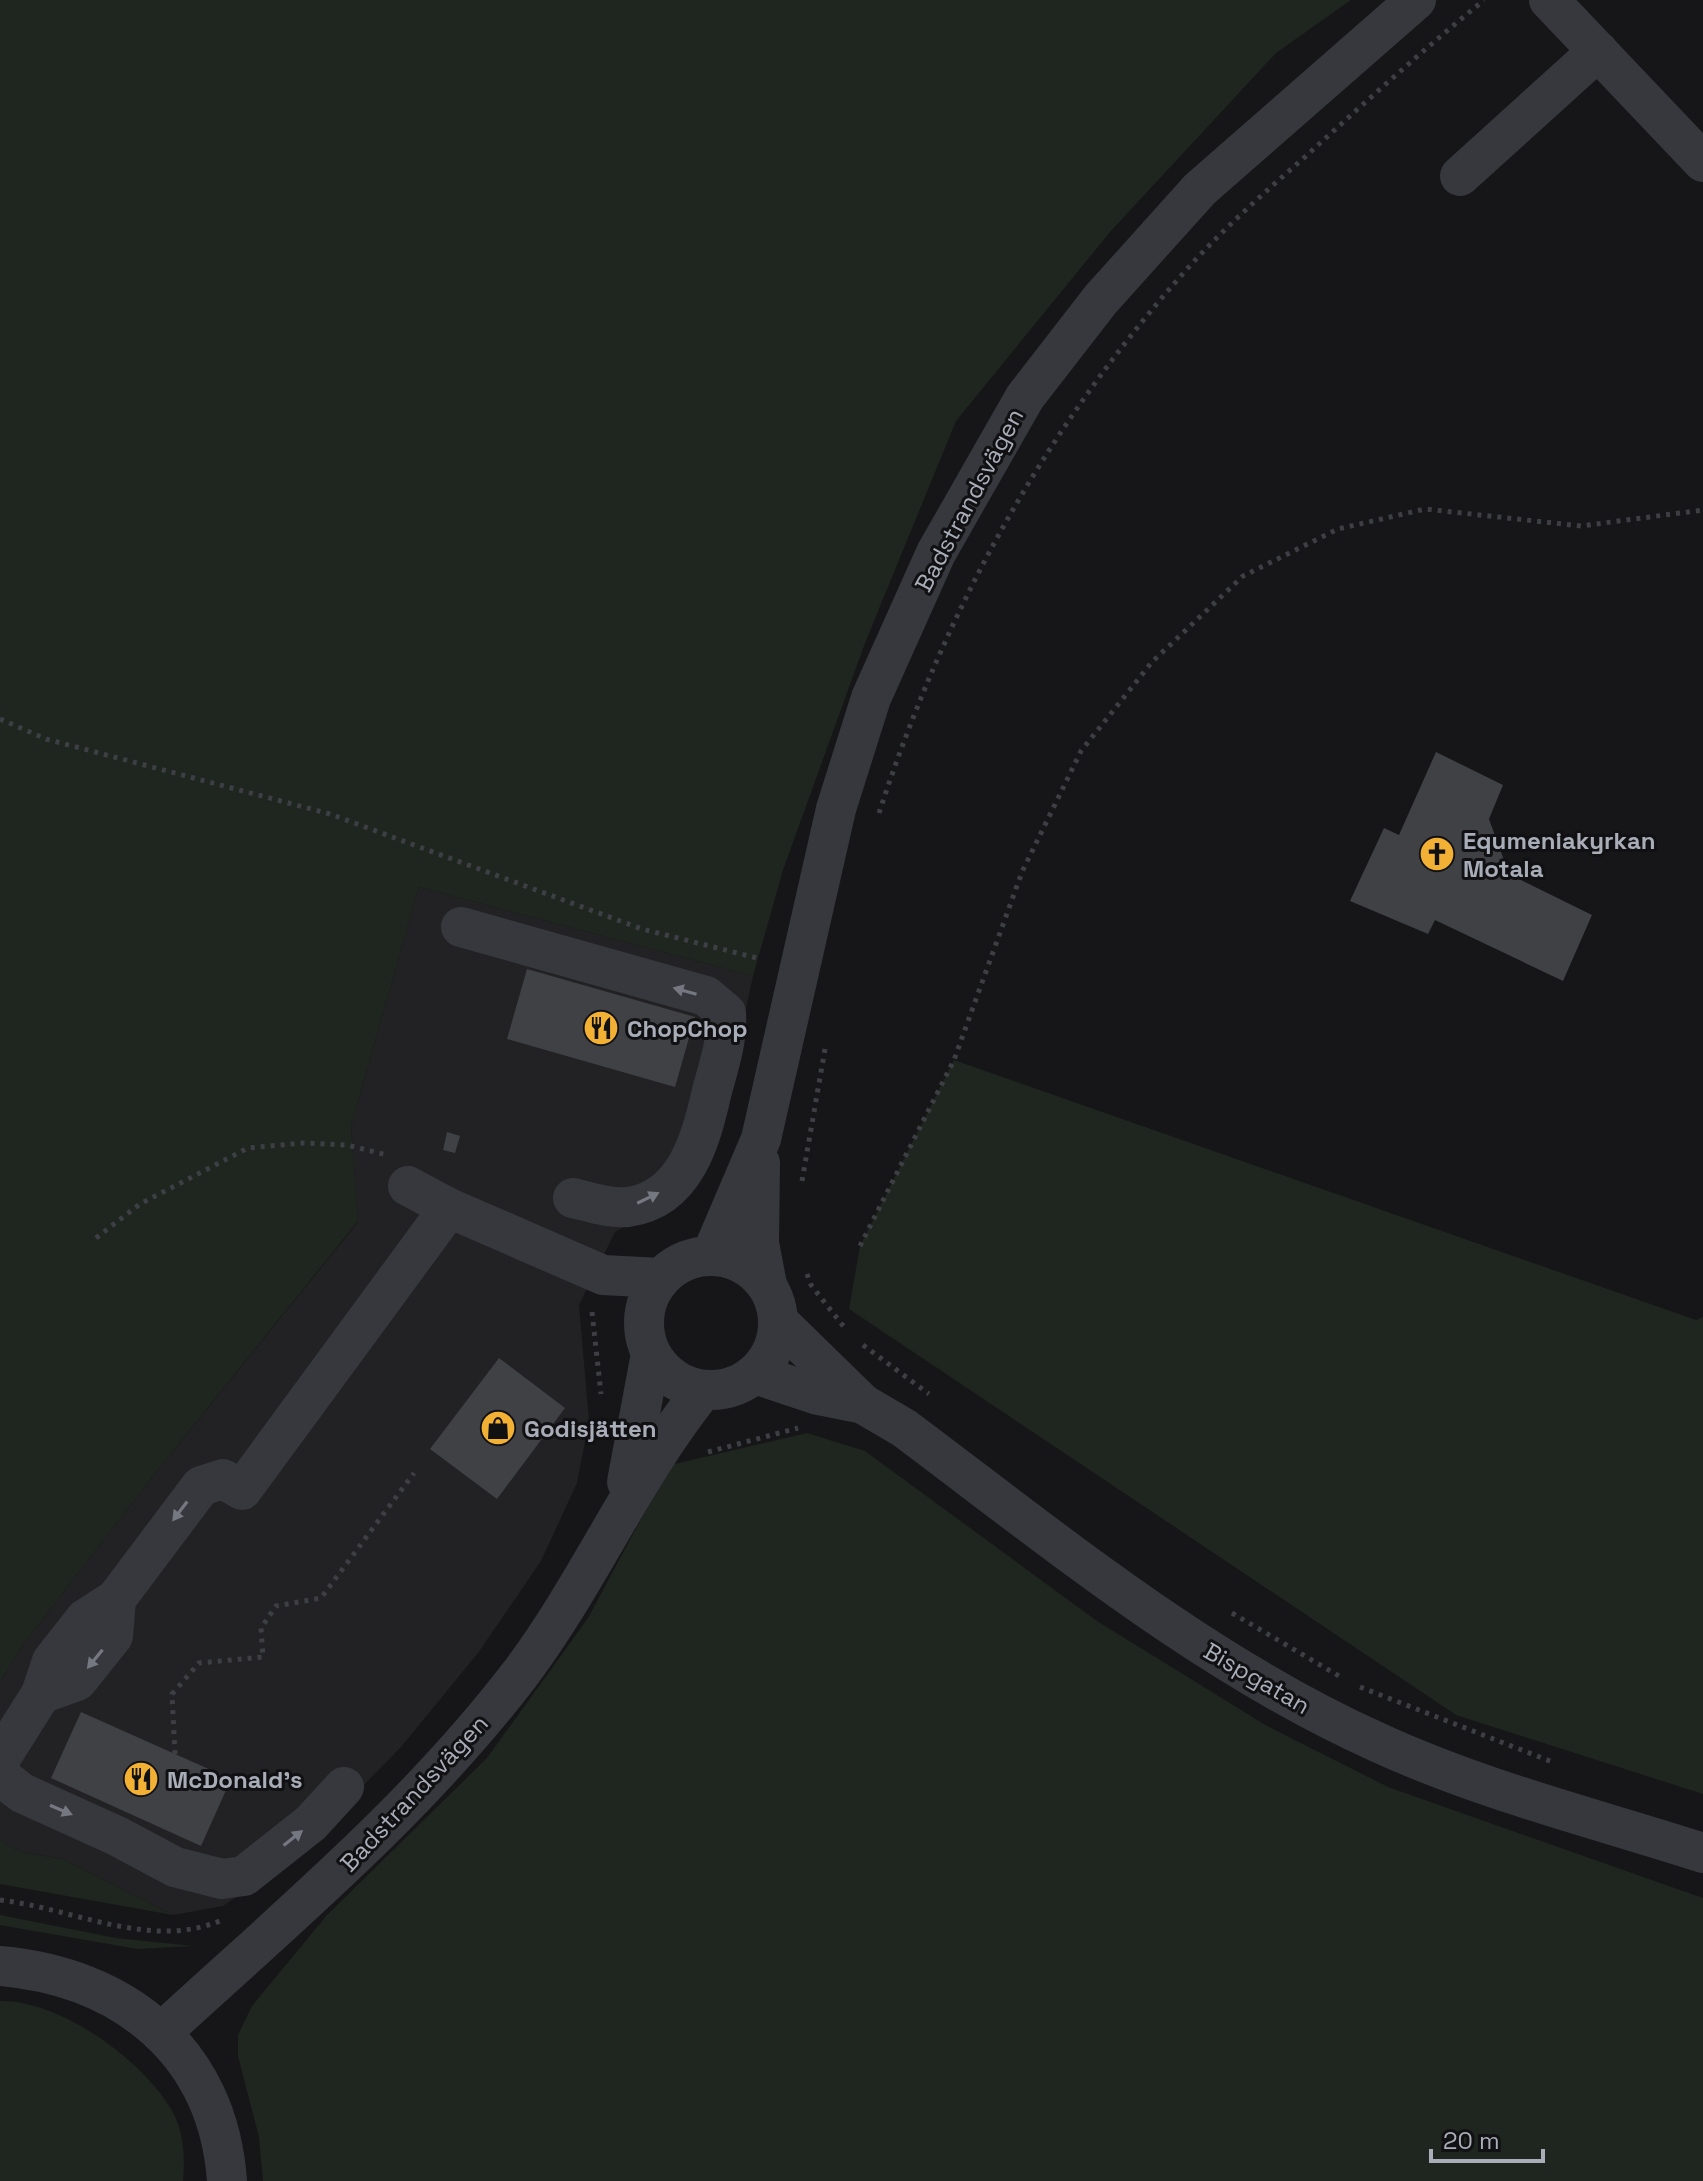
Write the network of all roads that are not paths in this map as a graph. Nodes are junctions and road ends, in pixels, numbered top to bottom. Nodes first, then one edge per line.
1 (1416, 0) edge
2 (1549, 0) edge
3 (1598, 51) junction
4 (1703, 162) edge
5 (1460, 176) dead end
6 (461, 927) dead end
7 (761, 1139) junction
8 (399, 1171) road end
9 (573, 1198) dead end
10 (449, 1208) junction
11 (711, 1256) junction
12 (603, 1275) junction
13 (660, 1278) junction
14 (767, 1285) junction
15 (779, 1322) junction
16 (648, 1337) junction
17 (835, 1368) junction
18 (755, 1374) junction
19 (703, 1390) junction
20 (652, 1437) junction
21 (0, 1759) edge
22 (0, 1768) edge
23 (344, 1787) dead end
24 (1703, 1853) edge
25 (0, 1966) edge
26 (161, 2033) junction
27 (227, 2181) edge

1 - 7 street, Badstrandsvägen
2 - 3 street
3 - 4 street
3 - 5 street
9 -> 6 street
7 - 11 street, Badstrandsvägen
7 - 14 street, Badstrandsvägen
8 - 10 street
10 - 12 street
10 -> 21 street
11 - 13 street
11 - 14 street
12 - 13 street
12 - 16 street
13 - 16 street, Badstrandsvägen
14 - 15 street, Badstrandsvägen
15 - 17 street, Bispgatan
15 - 18 street
16 - 19 street
16 - 20 street, Badstrandsvägen
17 - 18 street, Bispgatan
17 - 24 street, Bispgatan
18 - 19 street
19 - 20 street, Badstrandsvägen
20 - 26 street, Badstrandsvägen
22 -> 23 street
25 - 26 street
26 - 27 street

